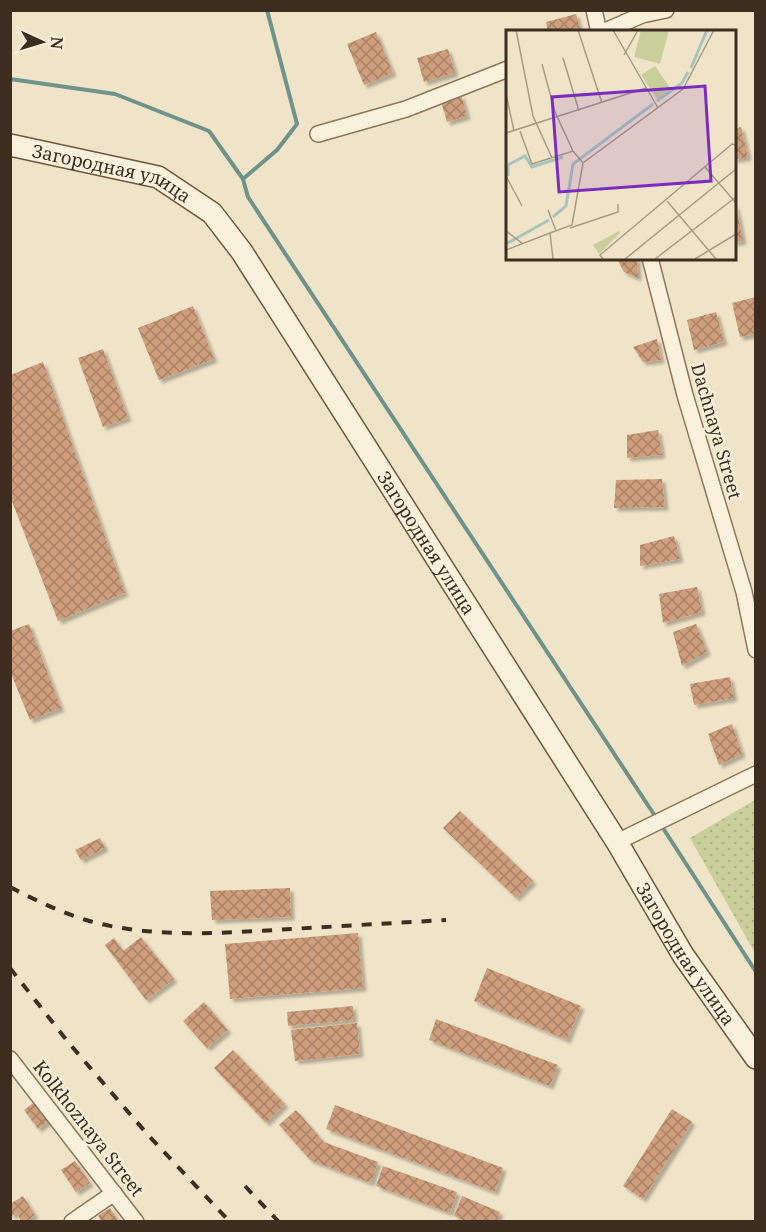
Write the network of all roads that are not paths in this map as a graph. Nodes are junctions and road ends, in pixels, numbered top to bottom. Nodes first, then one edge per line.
1 (594, 10) edge
2 (666, 10) edge
3 (600, 30) edge
4 (606, 30) edge
5 (506, 70) edge
6 (318, 134) dead end
7 (10, 145) edge
8 (651, 260) edge
9 (756, 650) edge
10 (756, 774) edge
11 (617, 842) junction
12 (756, 1058) edge
13 (10, 1059) edge
14 (114, 1193) junction
15 (72, 1221) edge
16 (136, 1221) edge

1 - 3 street
2 - 4 street
5 - 6 street
7 - 11 main road, Загородная улица
8 - 9 street, Dachnaya Street
10 - 11 street
11 - 12 main road, Загородная улица
13 - 14 street, Kolkhoznaya Street
14 - 15 street
14 - 16 street, Kolkhoznaya Street

